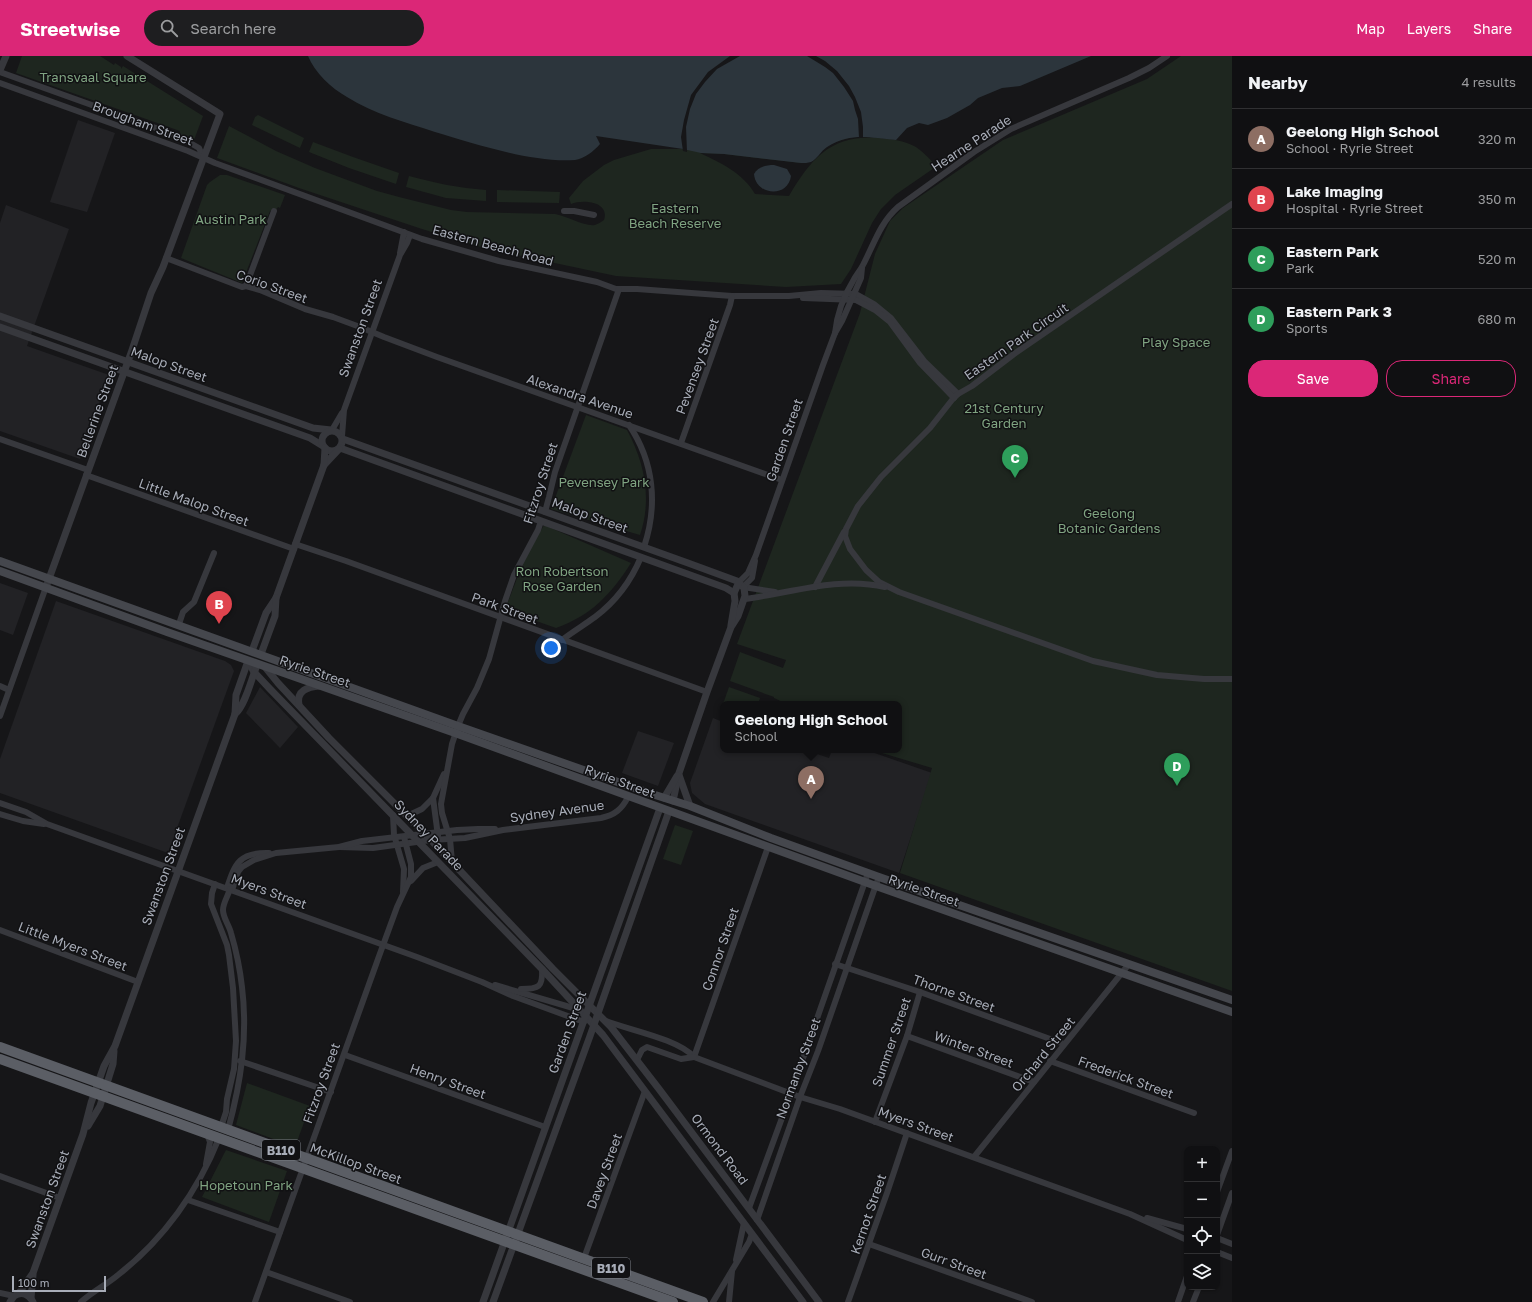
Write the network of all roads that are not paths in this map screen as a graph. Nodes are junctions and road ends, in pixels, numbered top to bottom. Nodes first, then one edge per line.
1 (6, 56) edge
2 (127, 56) edge
3 (1167, 56) edge
4 (0, 71) edge
5 (0, 83) edge
6 (125, 117) junction
7 (121, 127) junction
8 (203, 157) junction
9 (1232, 204) edge
10 (274, 211) dead end
11 (564, 211) dead end
12 (594, 215) dead end
13 (407, 234) junction
14 (166, 258) junction
15 (862, 267) junction
16 (244, 286) junction
17 (619, 289) junction
18 (846, 293) junction
19 (853, 293) junction
20 (732, 296) junction
21 (789, 296) junction
22 (847, 300) junction
23 (0, 316) edge
24 (0, 327) edge
25 (371, 332) junction
26 (128, 362) junction
27 (124, 372) junction
28 (216, 393) junction
29 (956, 396) junction
30 (213, 403) junction
31 (578, 406) junction
32 (344, 410) junction
33 (274, 414) junction
34 (270, 424) junction
35 (630, 425) junction
36 (331, 430) junction
37 (342, 437) junction
38 (0, 438) edge
39 (681, 443) junction
40 (324, 447) junction
41 (339, 448) junction
42 (324, 465) junction
43 (87, 473) junction
44 (782, 480) junction
45 (545, 512) junction
46 (541, 521) junction
47 (846, 529) junction
48 (295, 547) junction
49 (644, 547) junction
50 (214, 553) dead end
51 (641, 557) junction
52 (0, 561) edge
53 (687, 562) junction
54 (0, 571) edge
55 (683, 572) junction
56 (50, 578) junction
57 (741, 585) junction
58 (815, 587) junction
59 (46, 588) junction
60 (890, 589) junction
61 (780, 592) junction
62 (734, 593) junction
63 (276, 598) junction
64 (745, 599) junction
65 (500, 618) junction
66 (179, 624) junction
67 (731, 627) junction
68 (562, 640) junction
69 (252, 651) junction
70 (261, 654) junction
71 (248, 661) junction
72 (259, 667) junction
73 (1232, 679) edge
74 (0, 686) edge
75 (320, 686) junction
76 (9, 690) junction
77 (707, 692) junction
78 (299, 705) junction
79 (235, 714) junction
80 (0, 716) edge
81 (457, 730) junction
82 (446, 770) junction
83 (679, 773) junction
84 (628, 796) junction
85 (433, 798) junction
86 (664, 798) junction
87 (673, 800) junction
88 (0, 803) edge
89 (690, 806) junction
90 (660, 808) junction
91 (669, 811) junction
92 (0, 814) edge
93 (393, 815) junction
94 (407, 816) junction
95 (47, 824) junction
96 (503, 830) junction
97 (447, 831) junction
98 (425, 834) junction
99 (408, 836) junction
100 (436, 837) junction
101 (395, 838) junction
102 (771, 838) junction
103 (450, 839) junction
104 (418, 842) junction
105 (406, 844) junction
106 (397, 845) junction
107 (339, 847) junction
108 (768, 847) junction
109 (276, 853) junction
110 (643, 854) junction
111 (244, 857) junction
112 (653, 858) junction
113 (438, 862) junction
114 (452, 862) junction
115 (247, 863) junction
116 (178, 871) junction
117 (868, 873) junction
118 (879, 877) junction
119 (410, 882) junction
120 (865, 882) junction
121 (215, 884) junction
122 (876, 886) junction
123 (230, 889) junction
124 (402, 896) junction
125 (623, 911) junction
126 (633, 915) junction
127 (0, 930) edge
128 (383, 946) junction
129 (835, 964) junction
130 (1129, 964) junction
131 (846, 968) junction
132 (542, 969) junction
133 (1122, 973) junction
134 (138, 982) junction
135 (482, 982) junction
136 (597, 985) junction
137 (514, 989) junction
138 (607, 989) junction
139 (920, 992) junction
140 (1232, 1000) edge
141 (1232, 1012) edge
142 (585, 1013) junction
143 (601, 1018) junction
144 (594, 1025) junction
145 (235, 1030) junction
146 (244, 1030) junction
147 (907, 1036) junction
148 (657, 1038) junction
149 (1064, 1044) junction
150 (0, 1047) edge
151 (574, 1048) junction
152 (653, 1049) junction
153 (584, 1051) junction
154 (345, 1055) junction
155 (694, 1058) junction
156 (0, 1060) edge
157 (235, 1060) junction
158 (637, 1060) junction
159 (243, 1061) junction
160 (1050, 1061) junction
161 (1034, 1082) junction
162 (102, 1084) junction
163 (645, 1091) junction
164 (331, 1092) junction
165 (791, 1093) junction
166 (99, 1095) junction
167 (800, 1097) junction
168 (1194, 1113) dead end
169 (875, 1122) junction
170 (208, 1123) junction
171 (545, 1127) junction
172 (225, 1128) junction
173 (907, 1133) junction
174 (207, 1134) junction
175 (219, 1138) junction
176 (771, 1149) junction
177 (1232, 1151) edge
178 (781, 1152) junction
179 (974, 1157) junction
180 (305, 1164) junction
181 (206, 1167) junction
182 (0, 1176) edge
183 (1220, 1184) edge
184 (1232, 1193) edge
185 (60, 1198) junction
186 (188, 1200) junction
187 (749, 1208) junction
188 (1130, 1214) junction
189 (757, 1220) junction
190 (744, 1223) junction
191 (1220, 1226) edge
192 (1184, 1228) edge
193 (280, 1232) junction
194 (508, 1232) junction
195 (752, 1234) junction
196 (518, 1235) junction
197 (1184, 1239) edge
198 (1220, 1239) edge
199 (504, 1242) junction
200 (869, 1244) junction
201 (1232, 1244) edge
202 (514, 1245) junction
203 (1220, 1253) edge
204 (584, 1258) junction
205 (1232, 1258) edge
206 (734, 1267) junction
207 (266, 1272) junction
208 (33, 1273) junction
209 (1184, 1285) edge
210 (1198, 1290) edge
211 (0, 1293) edge
212 (14, 1297) edge
213 (32, 1300) edge
214 (80, 1302) edge
215 (255, 1302) edge
216 (350, 1302) edge
217 (483, 1302) edge
218 (493, 1302) edge
219 (673, 1302) edge
220 (703, 1302) edge
221 (713, 1302) edge
222 (729, 1302) edge
223 (803, 1302) edge
224 (819, 1302) edge
225 (848, 1302) edge
226 (1032, 1302) edge
227 (1178, 1302) edge
228 (1194, 1302) edge

1 - 4 street
2 - 8 street, Bellerine Street
3 - 15 street, Hearne Parade
4 - 6 street, Brougham Street
5 - 7 street, Brougham Street
6 - 7 street
6 - 8 street, Brougham Street
7 - 8 street, Brougham Street
8 - 13 street, Eastern Beach Road
8 - 14 street, Bellerine Street
9 - 29 street, Eastern Park Circuit
10 - 16 street
11 - 12 street
13 - 17 street, Eastern Beach Road
13 - 25 street, Swanston Street
14 - 16 street, Corio Street
14 - 26 street, Bellerine Street
15 - 18 street, Hearne Parade
15 - 19 street, Hearne Parade
16 - 25 street, Corio Street
17 - 20 street, Eastern Beach Road
17 - 31 street, Fitzroy Street
18 - 19 street, Eastern Beach Road
18 - 21 street, Eastern Beach Road
18 - 22 street, Garden Street
19 - 22 street, Garden Street
19 - 29 street
20 - 21 street, Eastern Beach Road
20 - 39 street, Pevensey Street
21 - 22 street, Eastern Beach Road
22 - 29 street, Eastern Beach Road
22 - 44 street, Garden Street
23 - 26 street, Malop Street
24 - 27 street, Malop Street
25 - 31 street, Alexandra Avenue
25 - 32 street, Swanston Street
26 - 27 street, Bellerine Street
26 - 28 street, Malop Street
27 - 30 street, Malop Street
27 - 43 street, Bellerine Street
28 - 30 street
28 - 33 street, Malop Street
29 - 47 street, Eastern Park Circuit
30 - 34 street, Malop Street
31 - 35 street, Alexandra Avenue
31 - 45 street, Fitzroy Street
32 - 36 street, Swanston Street
32 - 37 street, Swanston Street
33 - 34 street
33 - 36 street, Malop Street
34 - 40 street, Malop Street
35 - 39 street, Alexandra Avenue
35 - 49 street
36 - 37 street
36 - 40 street
37 - 41 street
37 - 45 street, Malop Street
38 - 43 street, Little Malop Street
39 - 44 street, Alexandra Avenue
40 - 41 street
40 - 42 street, Swanston Street
41 - 42 street, Swanston Street
41 - 46 street, Malop Street
42 - 48 street, Swanston Street
43 - 48 street, Little Malop Street
43 - 56 street, Bellerine Street
44 - 57 street, Garden Street
45 - 46 street, Fitzroy Street
45 - 49 street, Malop Street
46 - 51 street, Malop Street
46 - 65 street, Fitzroy Street
47 - 58 street, Eastern Park Circuit
47 - 60 street
48 - 63 street, Swanston Street
48 - 65 street, Park Street
49 - 51 street
49 - 53 street, Malop Street
50 - 66 street
51 - 55 street, Malop Street
51 - 68 street
52 - 56 main road, Ryrie Street
53 - 55 street
53 - 57 street, Malop Street
54 - 59 main road, Ryrie Street
55 - 62 street, Malop Street
56 - 59 street, Bellerine Street
56 - 66 main road, Ryrie Street
57 - 61 street
57 - 62 street, Garden Street
57 - 64 street
58 - 60 street
58 - 61 street
59 - 71 main road, Ryrie Street
59 - 76 street, Bellerine Street
60 - 73 street
61 - 64 street
62 - 67 street, Garden Street
63 - 69 street, Swanston Street
63 - 70 street, Swanston Street
64 - 67 street, Garden Street
65 - 68 street, Park Street
65 - 81 street, Fitzroy Street
66 - 69 main road, Ryrie Street
67 - 77 street, Garden Street
68 - 77 street, Park Street
69 - 70 main road, Ryrie Street
69 - 71 main road, Swanston Street
70 - 72 main road, Swanston Street
70 - 81 main road, Ryrie Street
71 - 72 main road, Ryrie Street
71 - 79 street, Swanston Street
72 - 75 main road, Ryrie Street
72 - 78 street, Sydney Parade
72 - 79 street, Swanston Street
72 - 93 street, Sydney Parade
74 - 76 street
75 - 78 street
75 - 81 main road, Ryrie Street
76 - 80 street, Bellerine Street
77 - 83 street, Garden Street
78 - 94 street, Sydney Parade
79 - 116 street, Swanston Street
81 - 82 street, Fitzroy Street
81 - 84 main road, Ryrie Street
81 - 86 main road, Ryrie Street
82 - 85 street, Fitzroy Street
82 - 97 street, Fitzroy Street
83 - 86 street, Garden Street
83 - 87 street, Garden Street
83 - 89 street
84 - 90 main road, Ryrie Street
84 - 96 street, Sydney Avenue
85 - 94 street, Fitzroy Street
85 - 100 street, Fitzroy Street
86 - 87 main road, Ryrie Street
86 - 90 main road, Garden Street
87 - 89 main road, Ryrie Street
87 - 91 main road, Garden Street
88 - 95 street, Myers Street
89 - 102 main road, Ryrie Street
90 - 91 main road, Ryrie Street
90 - 110 street, Garden Street
91 - 108 main road, Ryrie Street
91 - 112 street, Garden Street
92 - 95 street, Myers Street
93 - 99 street, Sydney Parade
93 - 101 street, Fitzroy Street
94 - 98 street, Sydney Parade
95 - 116 street, Myers Street
96 - 97 street, Sydney Avenue
96 - 103 street, Sydney Avenue
97 - 100 street, Sydney Avenue
97 - 103 street, Fitzroy Street
98 - 99 street, Sydney Avenue
98 - 100 street, Sydney Parade
99 - 101 street, Sydney Avenue
99 - 104 street, Sydney Parade
99 - 105 street
100 - 103 street, Sydney Avenue
100 - 104 street, Sydney Avenue
100 - 114 street, Sydney Parade
101 - 106 street, Fitzroy Street
101 - 107 street, Sydney Avenue
102 - 108 main road
102 - 117 main road, Ryrie Street
103 - 114 street, Fitzroy Street
104 - 105 street, Sydney Avenue
104 - 113 street, Sydney Parade
105 - 106 street, Sydney Avenue
105 - 119 street
106 - 107 street, Sydney Avenue
106 - 124 street, Fitzroy Street
107 - 109 street, Sydney Avenue
108 - 120 main road, Ryrie Street
108 - 155 street, Connor Street
109 - 111 street, Sydney Avenue
109 - 115 street, Sydney Avenue
110 - 112 street
110 - 125 street, Garden Street
111 - 115 street
111 - 123 street
112 - 126 street, Garden Street
113 - 119 street, Fitzroy Street
113 - 132 street, Sydney Parade
114 - 142 street, Sydney Parade
115 - 123 street
116 - 121 street, Myers Street
116 - 134 street, Swanston Street
117 - 118 main road, Ryrie Street
117 - 120 street, Normanby Street
118 - 122 street, Normanby Street
118 - 130 main road, Ryrie Street
119 - 124 street, Fitzroy Street
120 - 122 main road, Ryrie Street
120 - 129 street, Normanby Street
121 - 123 street, Myers Street
121 - 145 street
122 - 131 street, Normanby Street
122 - 133 main road, Ryrie Street
123 - 128 street, Myers Street
123 - 146 street
124 - 128 street, Fitzroy Street
125 - 126 street
125 - 136 street, Garden Street
126 - 138 street, Garden Street
127 - 134 street, Little Myers Street
128 - 135 street, Myers Street
128 - 154 street, Fitzroy Street
129 - 131 street, Thorne Street
129 - 165 street, Normanby Street
130 - 133 street, Orchard Street
130 - 140 main road, Ryrie Street
131 - 139 street, Thorne Street
131 - 167 street, Normanby Street
132 - 137 street
132 - 142 street, Sydney Parade
133 - 141 main road, Ryrie Street
133 - 149 street, Orchard Street
134 - 162 street, Swanston Street
135 - 137 street, Myers Street
135 - 142 street, Myers Street
136 - 138 street
136 - 142 street, Garden Street
137 - 142 street, Myers Street
138 - 143 street, Garden Street
139 - 147 street, Summer Street
139 - 149 street, Thorne Street
142 - 143 street, Sydney Parade
142 - 144 street, Sydney Parade
142 - 151 street, Garden Street
143 - 144 street, Garden Street
143 - 148 street, Myers Street
143 - 158 street, Ormond Road
144 - 153 street, Garden Street
144 - 163 street, Ormond Road
145 - 146 street
145 - 157 street
146 - 159 street
147 - 161 street, Winter Street
147 - 169 street, Summer Street
148 - 152 street
148 - 155 street, Myers Street
149 - 160 street, Orchard Street
150 - 162 highway, McKillop Street / B110
151 - 153 street
151 - 171 street, Garden Street
152 - 155 street, Myers Street
152 - 158 street
153 - 196 street, Garden Street
154 - 164 street, Fitzroy Street
154 - 171 street, Henry Street
155 - 165 street, Myers Street
156 - 166 highway, McKillop Street / B110
157 - 159 street
157 - 172 street
158 - 187 street, Ormond Road
159 - 164 street
159 - 172 street
160 - 161 street, Orchard Street
160 - 168 street, Frederick Street
161 - 179 street, Orchard Street
162 - 166 street, Swanston Street
162 - 170 highway, McKillop Street / B110
163 - 190 street, Ormond Road
163 - 204 street, Davey Street
164 - 180 street, Fitzroy Street
165 - 167 street, Myers Street
165 - 176 street, Normanby Street
166 - 174 highway, McKillop Street / B110
166 - 185 street, Swanston Street
167 - 169 street, Myers Street
167 - 178 street, Normanby Street
169 - 173 street, Myers Street
170 - 172 highway, McKillop Street / B110
170 - 175 highway
171 - 194 street, Garden Street
172 - 180 highway, McKillop Street / B110
173 - 179 street, Myers Street
173 - 200 street, Kernot Street
174 - 175 highway, McKillop Street / B110
174 - 181 street
175 - 180 highway, McKillop Street / B110
175 - 181 street
176 - 178 street
176 - 187 street, Normanby Street
177 - 183 street
178 - 189 street, Normanby Street
179 - 188 street, Myers Street
180 - 193 street, Fitzroy Street
180 - 194 highway, McKillop Street / B110
180 - 199 highway, McKillop Street / B110
181 - 186 street
182 - 185 street
184 - 191 street
185 - 208 street, Swanston Street
186 - 193 street
186 - 214 street
187 - 189 street, Ormond Road
187 - 190 street, Normanby Street
188 - 192 street, Myers Street
188 - 197 street, Myers Street
189 - 195 street, Normanby Street
189 - 224 street, Ormond Road
190 - 195 street, Ormond Road
190 - 206 street, Normanby Street
193 - 207 street, Fitzroy Street
194 - 196 highway, McKillop Street / B110
194 - 199 street, Garden Street
195 - 206 street, Normanby Street
195 - 223 street, Ormond Road
196 - 202 street, Garden Street
196 - 204 highway, McKillop Street / B110
198 - 201 street
199 - 202 highway, McKillop Street / B110
199 - 217 street, Garden Street
200 - 225 street, Kernot Street
200 - 226 street, Gurr Street
202 - 218 street, Garden Street
202 - 219 highway, McKillop Street / B110
203 - 205 street
204 - 220 highway, McKillop Street / B110
206 - 221 street, Normanby Street
206 - 222 street, Normanby Street
207 - 215 street, Fitzroy Street
207 - 216 street
208 - 212 street, Swanston Street
208 - 213 street, Swanston Street
209 - 227 street
210 - 228 street
211 - 212 street
212 - 213 street

